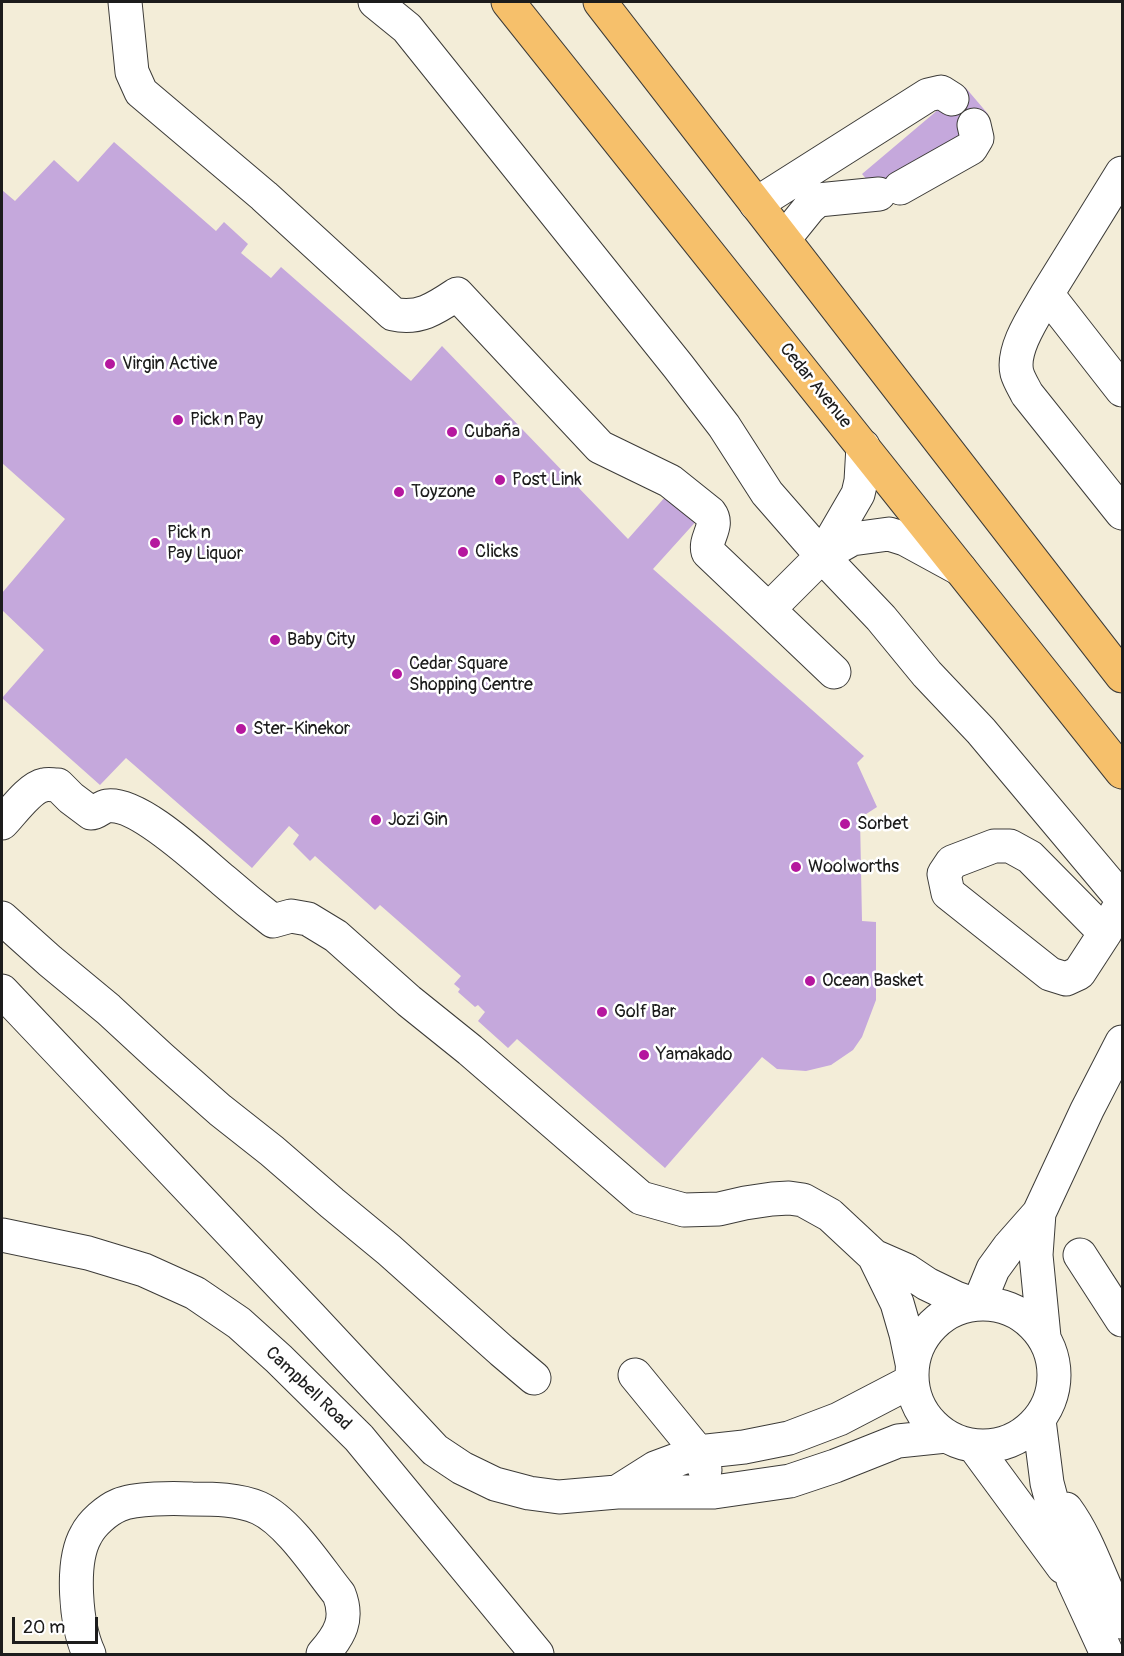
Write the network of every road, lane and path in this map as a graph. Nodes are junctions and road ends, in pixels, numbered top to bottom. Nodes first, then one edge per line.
1 (125, 2) edge
2 (375, 2) edge
3 (508, 2) edge
4 (600, 2) edge
5 (952, 99) dead end
6 (974, 125) dead end
7 (1122, 173) edge
8 (756, 204) junction
9 (784, 239) junction
10 (1047, 294) junction
11 (1122, 390) edge
12 (863, 446) junction
13 (1122, 513) edge
14 (822, 556) junction
15 (962, 570) junction
16 (769, 609) junction
17 (834, 672) dead end
18 (1122, 676) edge
19 (1122, 772) edge
20 (2, 823) edge
21 (1122, 900) edge
22 (2, 918) edge
23 (1106, 933) junction
24 (2, 991) edge
25 (1122, 1042) edge
26 (1039, 1213) junction
27 (2, 1235) edge
28 (1080, 1255) dead end
29 (874, 1256) junction
30 (976, 1303) junction
31 (1122, 1320) edge
32 (1044, 1337) junction
33 (912, 1372) junction
34 (635, 1376) dead end
35 (534, 1378) dead end
36 (1039, 1420) junction
37 (960, 1441) junction
38 (698, 1452) junction
39 (1047, 1483) junction
40 (617, 1492) junction
41 (714, 1492) junction
42 (1073, 1580) junction
43 (1107, 1622) edge
44 (89, 1654) edge
45 (323, 1654) edge
46 (537, 1654) edge
47 (1107, 1654) edge

1 - 16 street
2 - 14 street
3 - 12 main road, Cedar Avenue
4 - 8 main road
5 - 8 street
6 - 9 street
7 - 10 street
8 - 9 main road
9 - 18 main road
10 - 11 street
10 - 13 street
12 - 14 street
12 - 15 main road, Cedar Avenue
14 - 15 street
14 - 16 street
14 - 21 street
15 - 19 main road, Cedar Avenue
16 - 17 street
20 - 29 street
21 - 23 street
22 - 35 street
23 - 23 street
24 - 40 street
25 - 26 street
26 - 30 street
26 - 32 street
27 - 46 street, Campbell Road
28 - 31 street
29 - 30 street
29 - 33 street
30 - 32 street
30 - 33 street
32 - 36 street
33 - 37 street
33 - 38 street
34 - 38 street
36 - 37 street
36 - 39 street
37 - 41 street
37 - 42 street
38 - 40 street
38 - 41 street
39 - 42 street
39 - 43 street
40 - 41 street
42 - 43 street
43 - 47 street
44 - 45 street

